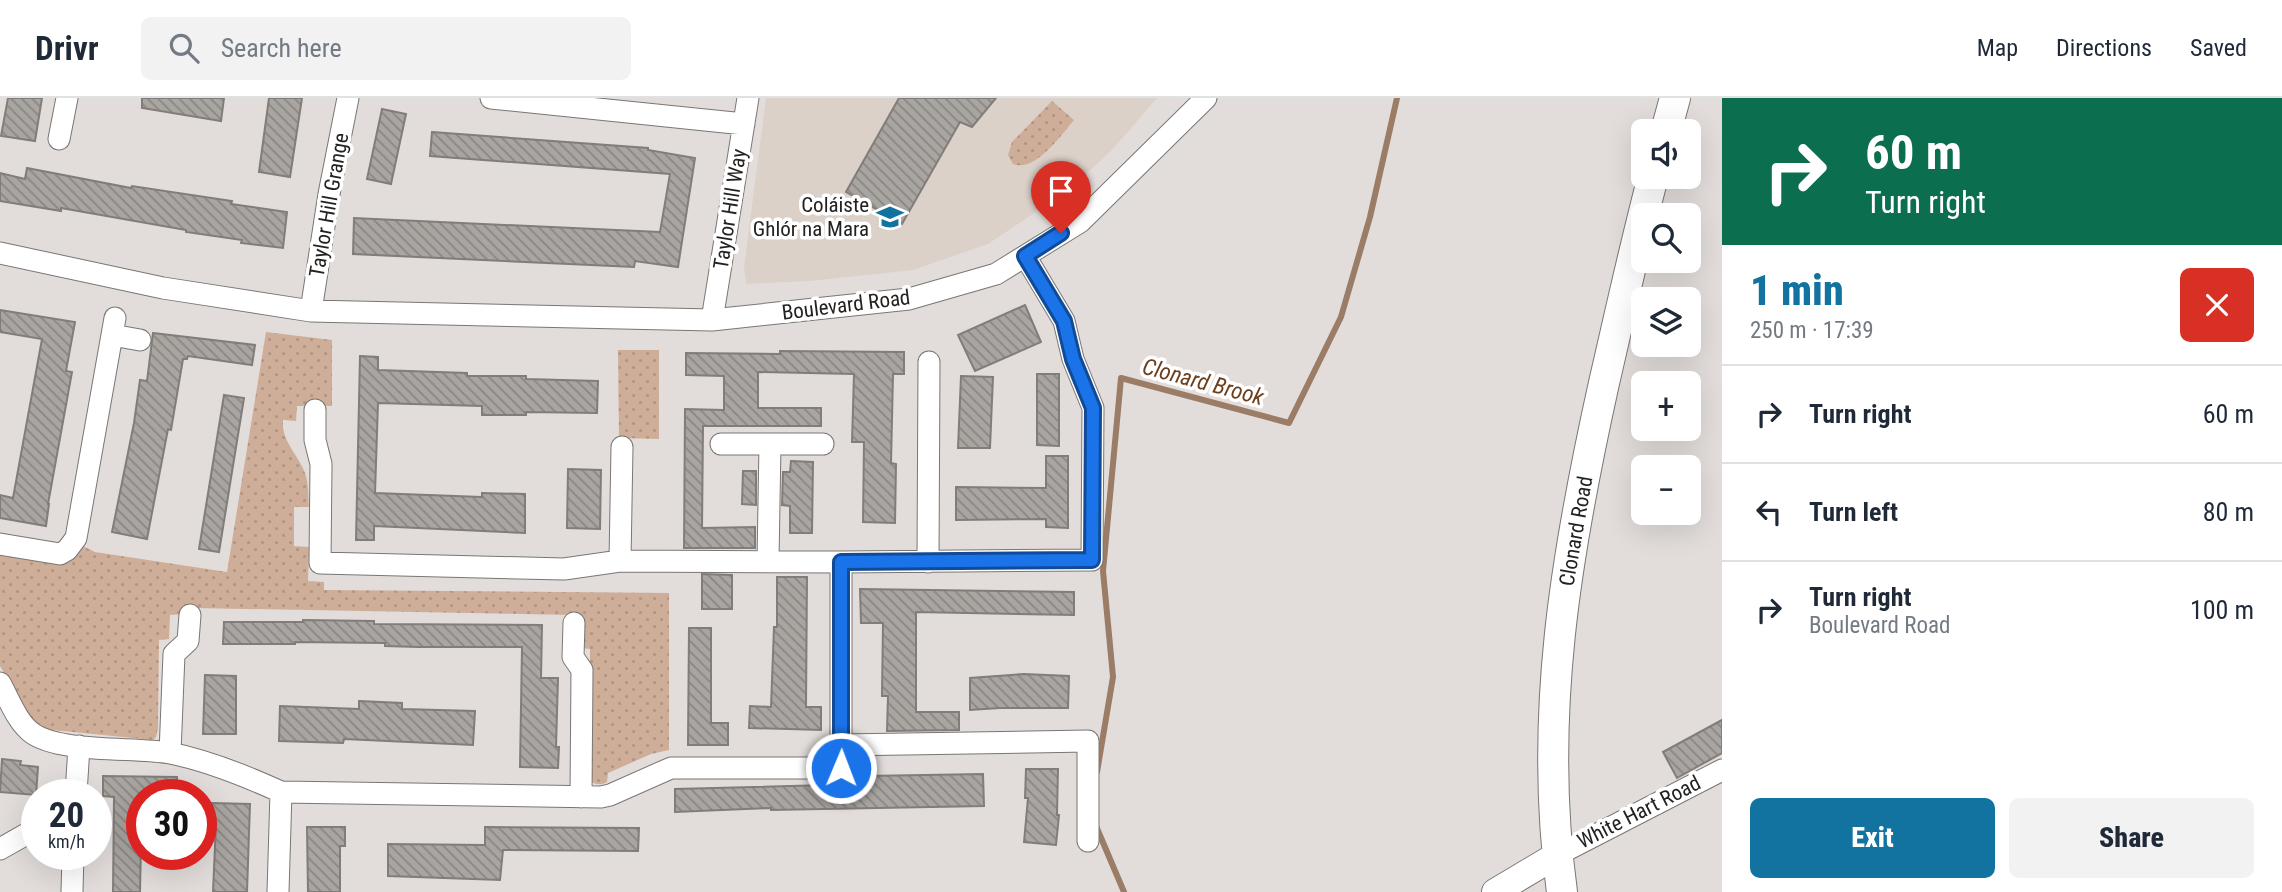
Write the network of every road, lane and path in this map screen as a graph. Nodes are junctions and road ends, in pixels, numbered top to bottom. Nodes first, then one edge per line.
1 (68, 98) edge
2 (348, 98) edge
3 (491, 98) edge
4 (748, 98) edge
5 (1206, 98) edge
6 (1675, 98) edge
7 (1669, 119) edge
8 (744, 124) junction
9 (59, 139) dead end
10 (1650, 189) edge
11 (0, 253) edge
12 (1025, 256) junction
13 (311, 311) junction
14 (712, 320) junction
15 (140, 340) dead end
16 (929, 362) dead end
17 (315, 410) dead end
18 (721, 444) dead end
19 (770, 444) junction
20 (823, 444) dead end
21 (622, 446) dead end
22 (0, 544) edge
23 (620, 561) junction
24 (768, 561) junction
25 (841, 562) junction
26 (928, 562) junction
27 (190, 615) dead end
28 (573, 623) dead end
29 (0, 683) edge
30 (841, 745) junction
31 (79, 746) junction
32 (170, 753) junction
33 (1722, 770) edge
34 (77, 779) edge
35 (281, 792) junction
36 (581, 797) junction
37 (21, 837) edge
38 (1088, 841) dead end
39 (0, 849) edge
40 (1557, 855) junction
41 (73, 870) edge
42 (72, 892) edge
43 (278, 892) edge
44 (1496, 892) edge
45 (1562, 892) edge

1 - 9 street
2 - 13 street, Taylor Hill Grange
3 - 8 street
4 - 8 street, Taylor Hill Way
5 - 12 street, Boulevard Road
6 - 7 main road
8 - 14 street, Taylor Hill Way
10 - 40 main road, Clonard Road
11 - 13 street, Boulevard Road
12 - 14 street, Boulevard Road
12 - 26 street
13 - 14 street, Boulevard Road
15 - 22 street
16 - 26 street
17 - 23 street
18 - 19 street
19 - 20 street
19 - 24 street
21 - 23 street
23 - 24 street
24 - 25 street
25 - 26 street
25 - 30 street
27 - 32 street
28 - 36 street
29 - 31 street
30 - 36 street
30 - 38 street
31 - 32 street
31 - 34 street
32 - 35 street
33 - 40 street, White Hart Road
35 - 36 street
35 - 43 street
37 - 39 street
40 - 44 street
40 - 45 main road, Clonard Road
41 - 42 street

